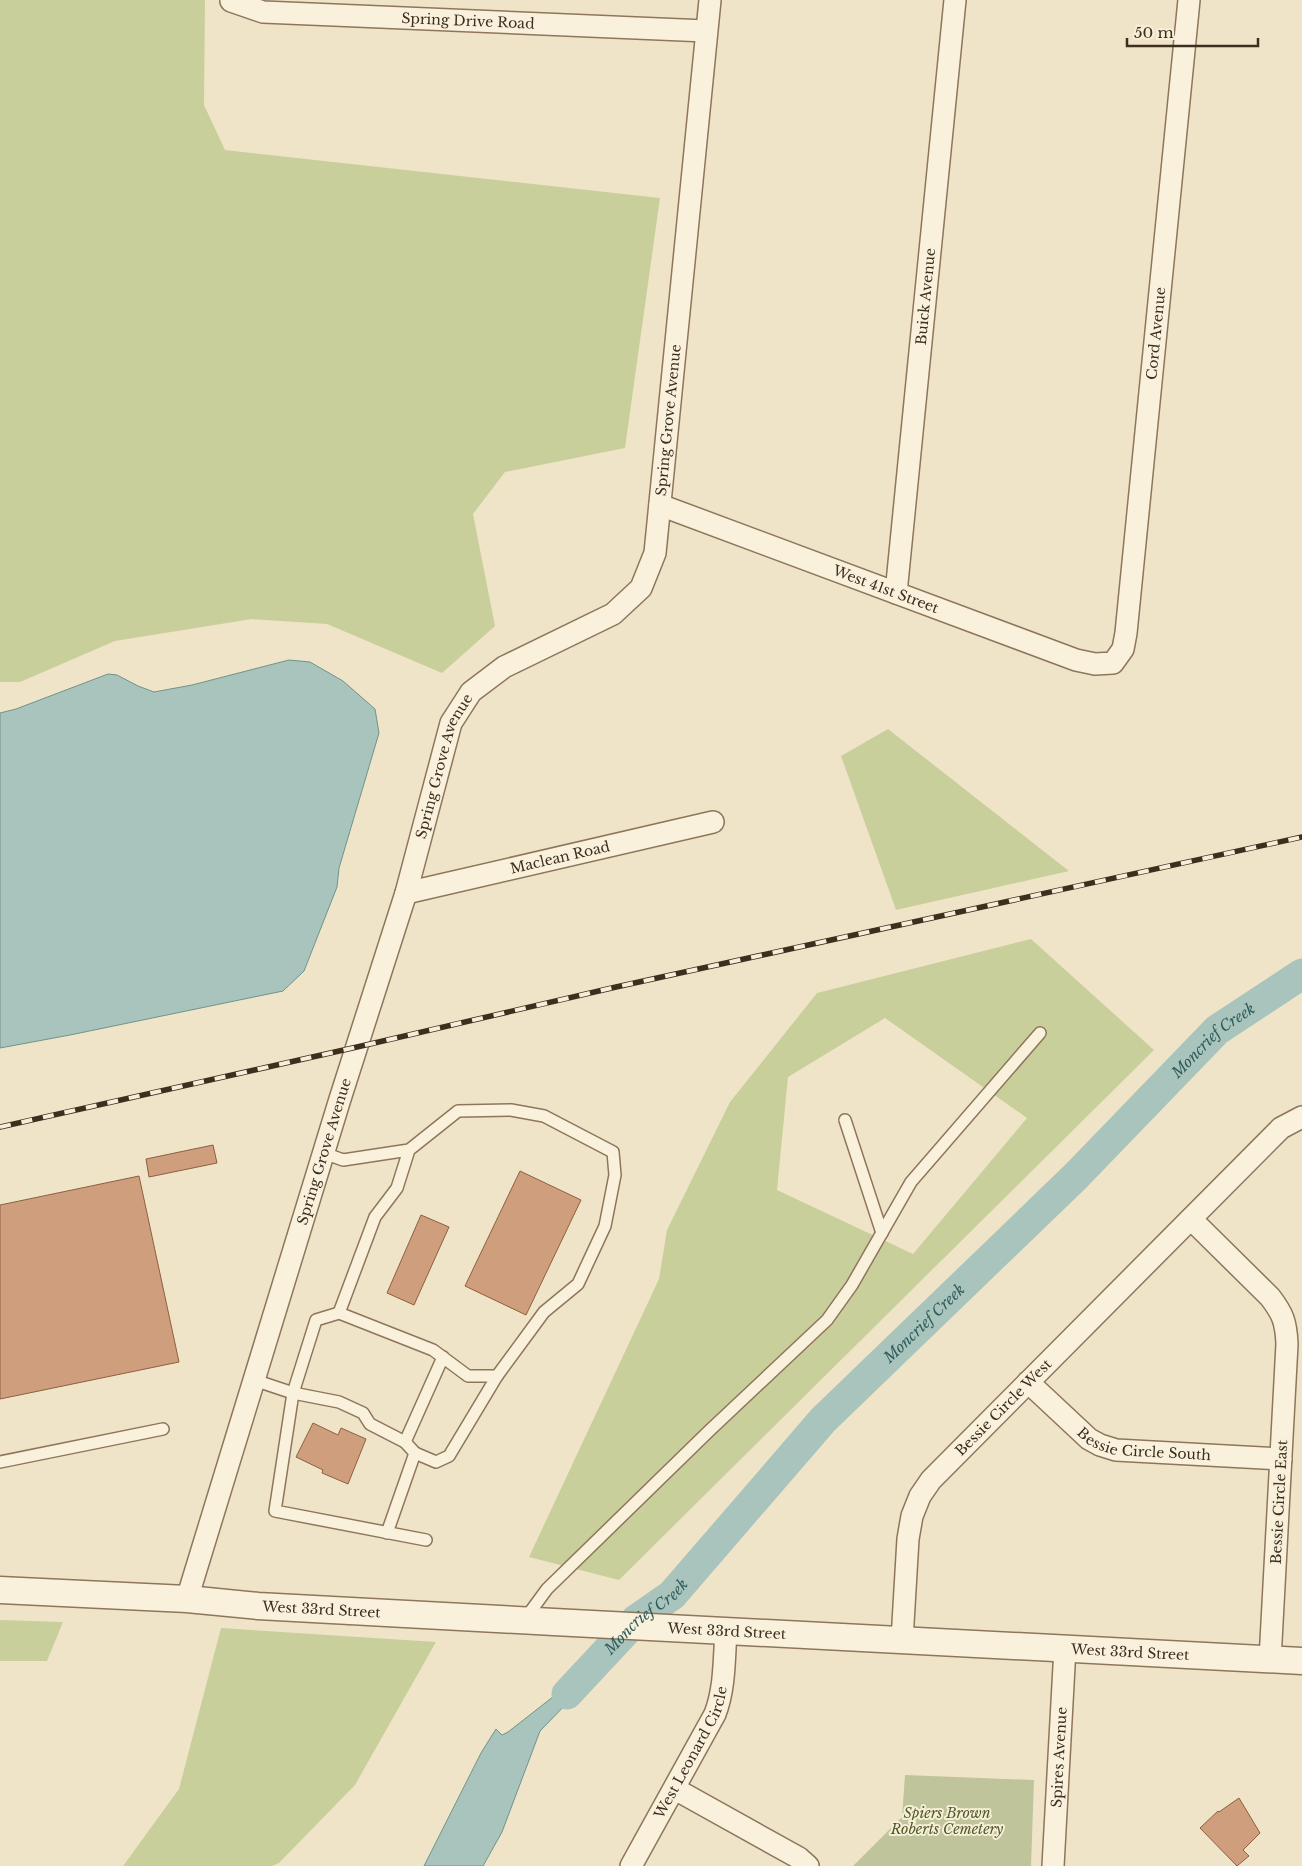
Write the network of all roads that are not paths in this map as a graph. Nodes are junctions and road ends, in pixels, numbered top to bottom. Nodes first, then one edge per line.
1 (710, 0) edge
2 (955, 0) edge
3 (1189, 0) edge
4 (231, 1) edge
5 (706, 30) junction
6 (660, 505) junction
7 (896, 593) junction
8 (1113, 663) joint
9 (714, 822) dead end
10 (406, 893) junction
11 (1040, 1033) dead end
12 (1302, 1116) edge
13 (845, 1120) dead end
14 (409, 1150) junction
15 (324, 1153) junction
16 (1191, 1219) junction
17 (882, 1233) junction
18 (339, 1313) junction
19 (442, 1357) junction
20 (497, 1376) junction
21 (254, 1380) junction
22 (1028, 1382) junction
23 (293, 1393) junction
24 (163, 1429) dead end
25 (405, 1442) junction
26 (415, 1453) junction
27 (1281, 1459) junction
28 (0, 1462) edge
29 (387, 1533) junction
30 (426, 1540) dead end
31 (0, 1590) edge
32 (187, 1599) junction
33 (524, 1620) junction
34 (726, 1631) junction
35 (902, 1640) junction
36 (1065, 1648) junction
37 (1270, 1660) junction
38 (1302, 1661) edge
39 (675, 1789) junction
40 (631, 1866) edge
41 (808, 1866) edge
42 (1053, 1866) edge

1 - 5 street, Spring Grove Avenue
2 - 7 street, Buick Avenue
3 - 8 street, Cord Avenue
4 - 5 street, Spring Drive Road
5 - 6 street, Spring Grove Avenue
6 - 7 street, West 41st Street
6 - 10 street, Spring Grove Avenue
7 - 8 street, West 41st Street
9 - 10 street, Maclean Road
10 - 15 street, Spring Grove Avenue
11 - 17 lane
12 - 16 street, Bessie Circle West
13 - 17 lane
14 - 15 lane
14 - 18 lane
14 - 20 lane
15 - 21 street, Spring Grove Avenue
16 - 22 street, Bessie Circle West
16 - 27 street, Bessie Circle East
17 - 33 lane
18 - 19 lane
18 - 23 lane
19 - 20 lane
19 - 25 lane
20 - 26 lane
21 - 23 lane
21 - 32 street, Spring Grove Avenue
22 - 27 street, Bessie Circle South
22 - 35 street, Bessie Circle West
23 - 25 lane
23 - 29 lane
24 - 28 lane
25 - 26 lane
26 - 29 lane
27 - 37 street, Bessie Circle East
29 - 30 lane
31 - 32 street, West 33rd Street
32 - 33 street, West 33rd Street
33 - 34 street, West 33rd Street
34 - 35 street, West 33rd Street
34 - 39 street, West Leonard Circle
35 - 36 street, West 33rd Street
36 - 37 street, West 33rd Street
36 - 42 street, Spires Avenue
37 - 38 street, West 33rd Street
39 - 40 street, West Leonard Circle
39 - 41 street

